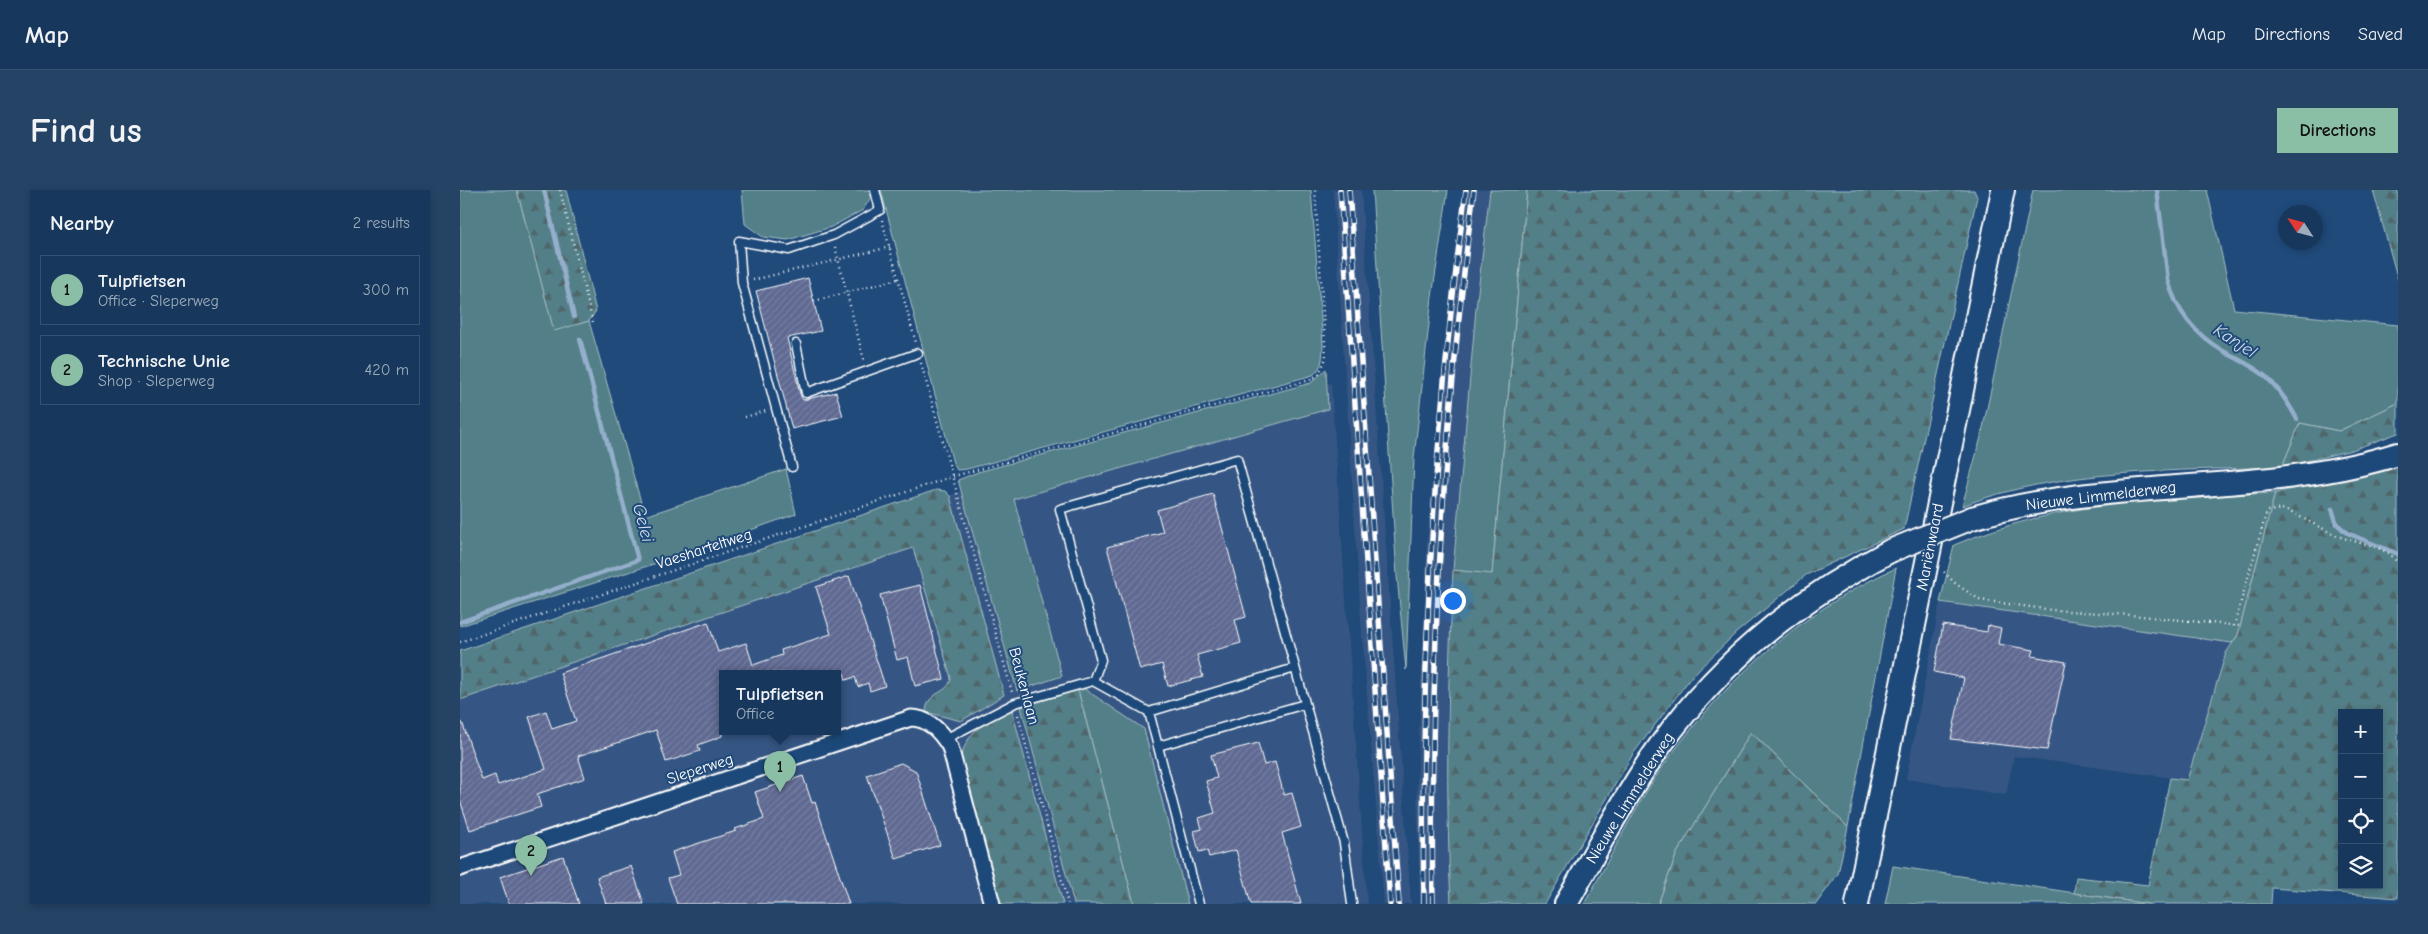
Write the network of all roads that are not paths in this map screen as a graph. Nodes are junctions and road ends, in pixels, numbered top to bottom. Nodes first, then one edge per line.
1 (875, 190) edge
2 (2003, 190) edge
3 (796, 344) dead end
4 (918, 353) dead end
5 (2398, 440) edge
6 (2398, 454) edge
7 (792, 467) dead end
8 (2299, 474) junction
9 (1295, 668) junction
10 (1093, 681) junction
11 (1306, 704) junction
12 (1149, 712) junction
13 (945, 739) junction
14 (1158, 746) junction
15 (460, 868) edge
16 (992, 904) edge
17 (1199, 904) edge
18 (1352, 904) edge
19 (1566, 904) edge
20 (1857, 904) edge

1 - 7 lane
2 - 20 street, Mariënwaard
3 - 4 lane
5 - 8 street, Nieuwe Limmelderweg
6 - 8 street, Nieuwe Limmelderweg
8 - 19 street, Nieuwe Limmelderweg, bridge
9 - 10 lane
9 - 11 lane
9 - 12 lane
10 - 12 lane
10 - 13 lane
11 - 14 lane
11 - 18 lane
12 - 14 lane
13 - 15 street, Sleperweg
13 - 16 street, Sleperweg
14 - 17 lane

